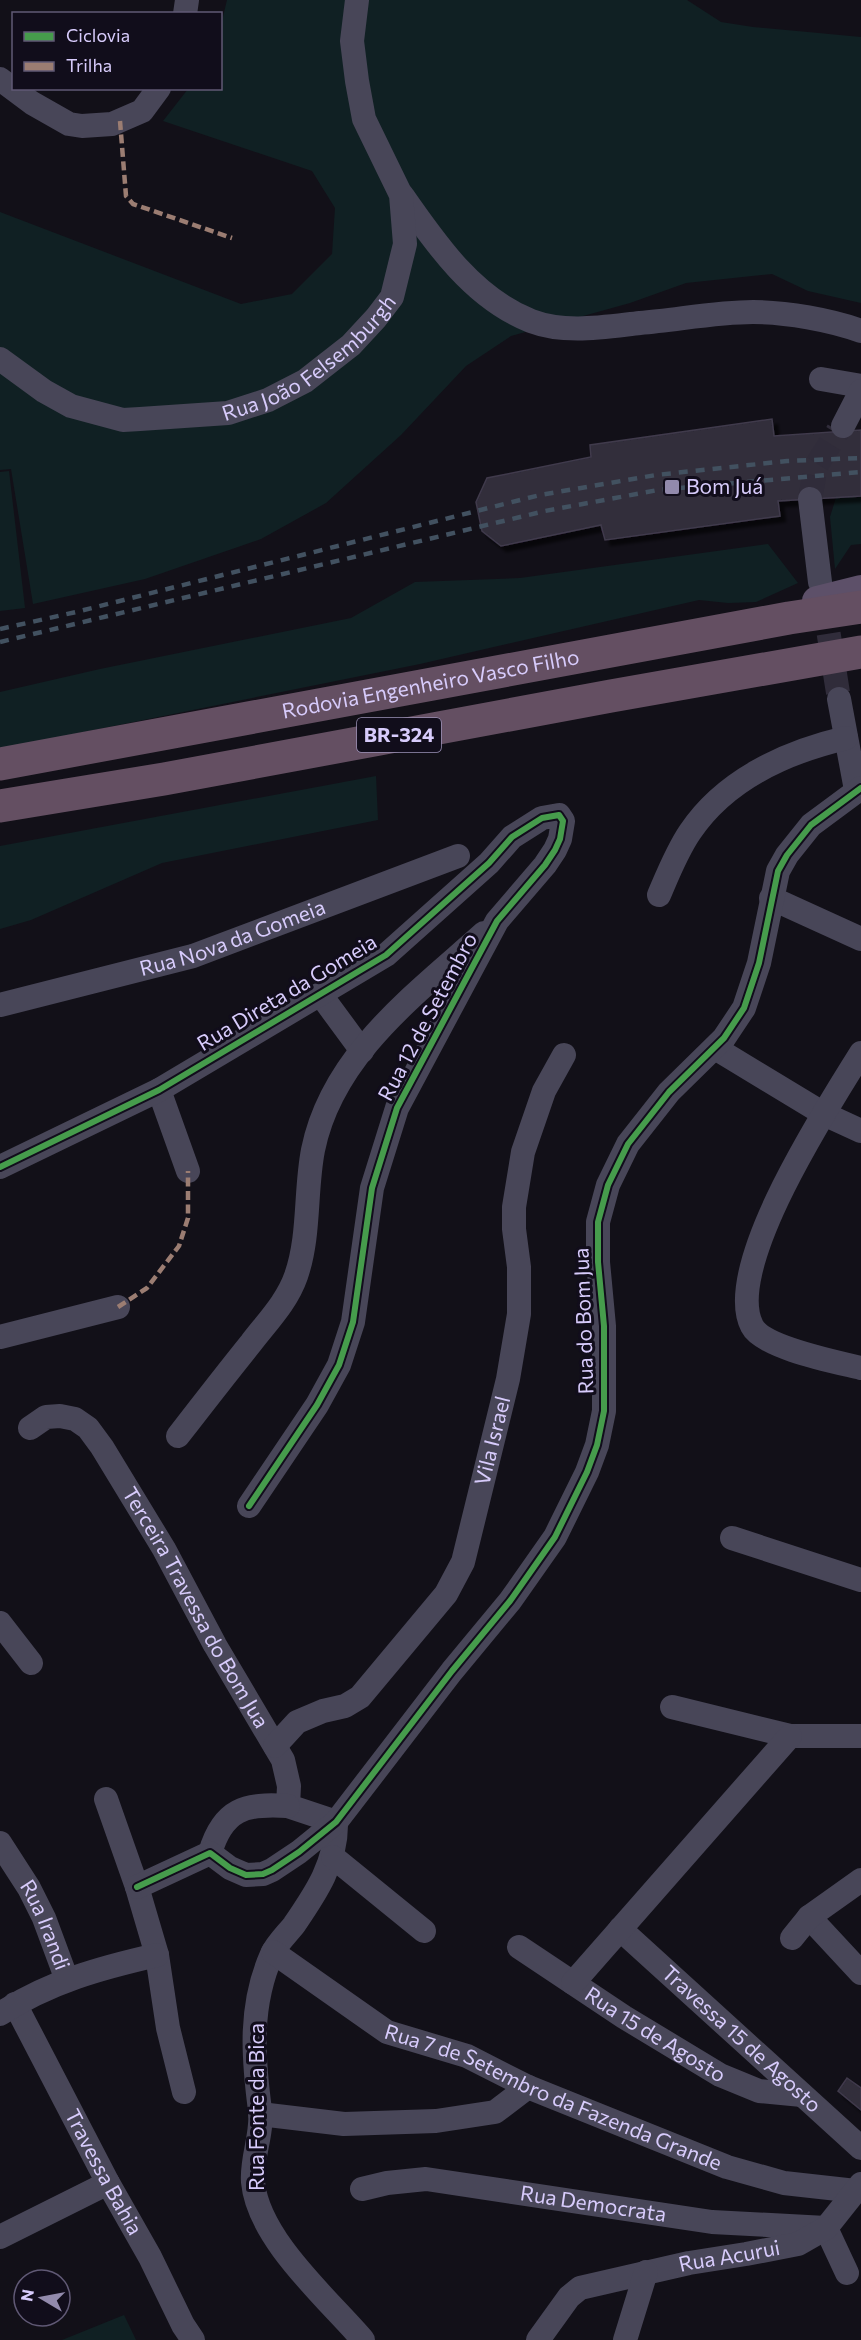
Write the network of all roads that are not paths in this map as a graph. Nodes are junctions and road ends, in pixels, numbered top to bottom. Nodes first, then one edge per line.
1 (357, 0) edge
2 (0, 79) edge
3 (12, 88) edge
4 (14, 90) edge
5 (158, 90) edge
6 (401, 195) junction
7 (861, 331) edge
8 (0, 359) edge
9 (821, 379) dead end
10 (861, 386) edge
11 (861, 391) edge
12 (861, 410) edge
13 (810, 499) tunnel mouth
14 (820, 582) tunnel mouth
15 (861, 590) edge
16 (861, 607) edge
17 (690, 636) junction
18 (861, 652) edge
19 (839, 699) tunnel mouth
20 (846, 738) junction
21 (0, 764) edge
22 (859, 789) edge
23 (0, 806) edge
24 (563, 821) joint
25 (458, 856) dead end
26 (659, 895) dead end
27 (771, 898) junction
28 (498, 921) junction
29 (861, 939) edge
30 (326, 1002) dead end
31 (0, 1005) edge
32 (715, 1048) junction
33 (362, 1051) junction
34 (861, 1053) edge
35 (564, 1055) dead end
36 (159, 1090) junction
37 (824, 1114) junction
38 (861, 1131) edge
39 (0, 1167) edge
40 (188, 1171) dead end
41 (118, 1306) dead end
42 (0, 1337) edge
43 (861, 1368) edge
44 (30, 1428) dead end
45 (178, 1436) dead end
46 (249, 1506) dead end
47 (732, 1538) dead end
48 (861, 1580) edge
49 (0, 1623) edge
50 (31, 1663) dead end
51 (672, 1707) dead end
52 (790, 1736) junction
53 (861, 1736) edge
54 (275, 1746) junction
55 (106, 1799) dead end
56 (288, 1806) junction
57 (336, 1822) junction
58 (0, 1843) edge
59 (210, 1853) junction
60 (333, 1857) junction
61 (861, 1880) edge
62 (137, 1887) junction
63 (809, 1917) junction
64 (620, 1929) junction
65 (424, 1931) dead end
66 (792, 1938) dead end
67 (519, 1947) dead end
68 (273, 1952) junction
69 (157, 1955) junction
70 (861, 1973) edge
71 (67, 1980) junction
72 (573, 1983) junction
73 (8, 2009) edge
74 (528, 2087) junction
75 (184, 2092) dead end
76 (802, 2095) junction
77 (260, 2114) junction
78 (861, 2148) edge
79 (108, 2183) junction
80 (858, 2188) edge
81 (362, 2189) dead end
82 (826, 2228) junction
83 (0, 2237) edge
84 (646, 2272) junction
85 (847, 2273) dead end
86 (193, 2340) edge
87 (363, 2340) edge
88 (538, 2340) edge
89 (625, 2340) edge

1 - 6 street, Rua João Felsemburgh
2 - 3 street
4 - 5 street
6 - 7 street
6 - 8 street, Rua João Felsemburgh
9 - 10 street
11 - 12 street
13 - 14 street
15 - 17 main road
16 - 17 highway, Rodovia Engenheiro Vasco Filho / BR-324
17 - 21 highway, Rodovia Engenheiro Vasco Filho / BR-324
18 - 23 highway, Rodovia Engenheiro Vasco Filho / BR-324
19 - 20 street
20 - 22 street
20 - 26 street
22 - 27 street, Rua do Bom Jua
24 - 28 street, Rua 12 de Setembro
24 - 36 street, Rua Direta da Gomeia
25 - 31 street, Rua Nova da Gomeia
27 - 29 street
27 - 32 street, Rua do Bom Jua
28 - 33 street
28 - 46 street, Rua 12 de Setembro
30 - 33 street
32 - 37 street
32 - 57 street, Rua do Bom Jua
33 - 45 street
34 - 37 street
35 - 54 street, Vila Israel
36 - 39 street, Rua Direta da Gomeia
36 - 40 street
37 - 38 street
37 - 43 street
41 - 42 street
44 - 54 street, Terceira Travessa do Bom Jua
47 - 48 street
49 - 50 street
51 - 52 street
52 - 53 street
52 - 64 street
54 - 56 street, Terceira Travessa do Bom Jua
55 - 62 street
56 - 57 street
56 - 59 street
57 - 59 street, Rua do Bom Jua
57 - 60 street, Rua Fonte da Bica
58 - 71 street, Rua Irandi
59 - 62 street
60 - 65 street
60 - 68 street, Rua Fonte da Bica
61 - 63 street
62 - 69 street
63 - 66 street
63 - 70 street
64 - 72 street
64 - 76 street, Travessa 15 de Agosto
67 - 72 street, Rua 15 de Agosto
68 - 74 street, Rua 7 de Setembro da Fazenda Grande
68 - 77 street, Rua Fonte da Bica
69 - 71 street
69 - 75 street
71 - 73 street
72 - 76 street, Rua 15 de Agosto
73 - 79 street, Travessa Bahia
74 - 77 street
74 - 80 street, Rua 7 de Setembro da Fazenda Grande
76 - 78 street, Travessa 15 de Agosto
77 - 87 street, Rua Fonte da Bica
79 - 83 street
79 - 86 street, Travessa Bahia
80 - 82 street, Rua Acurui
81 - 82 street, Rua Democrata
82 - 84 street, Rua Acurui
82 - 85 street
84 - 88 street, Rua Acurui
84 - 89 street

